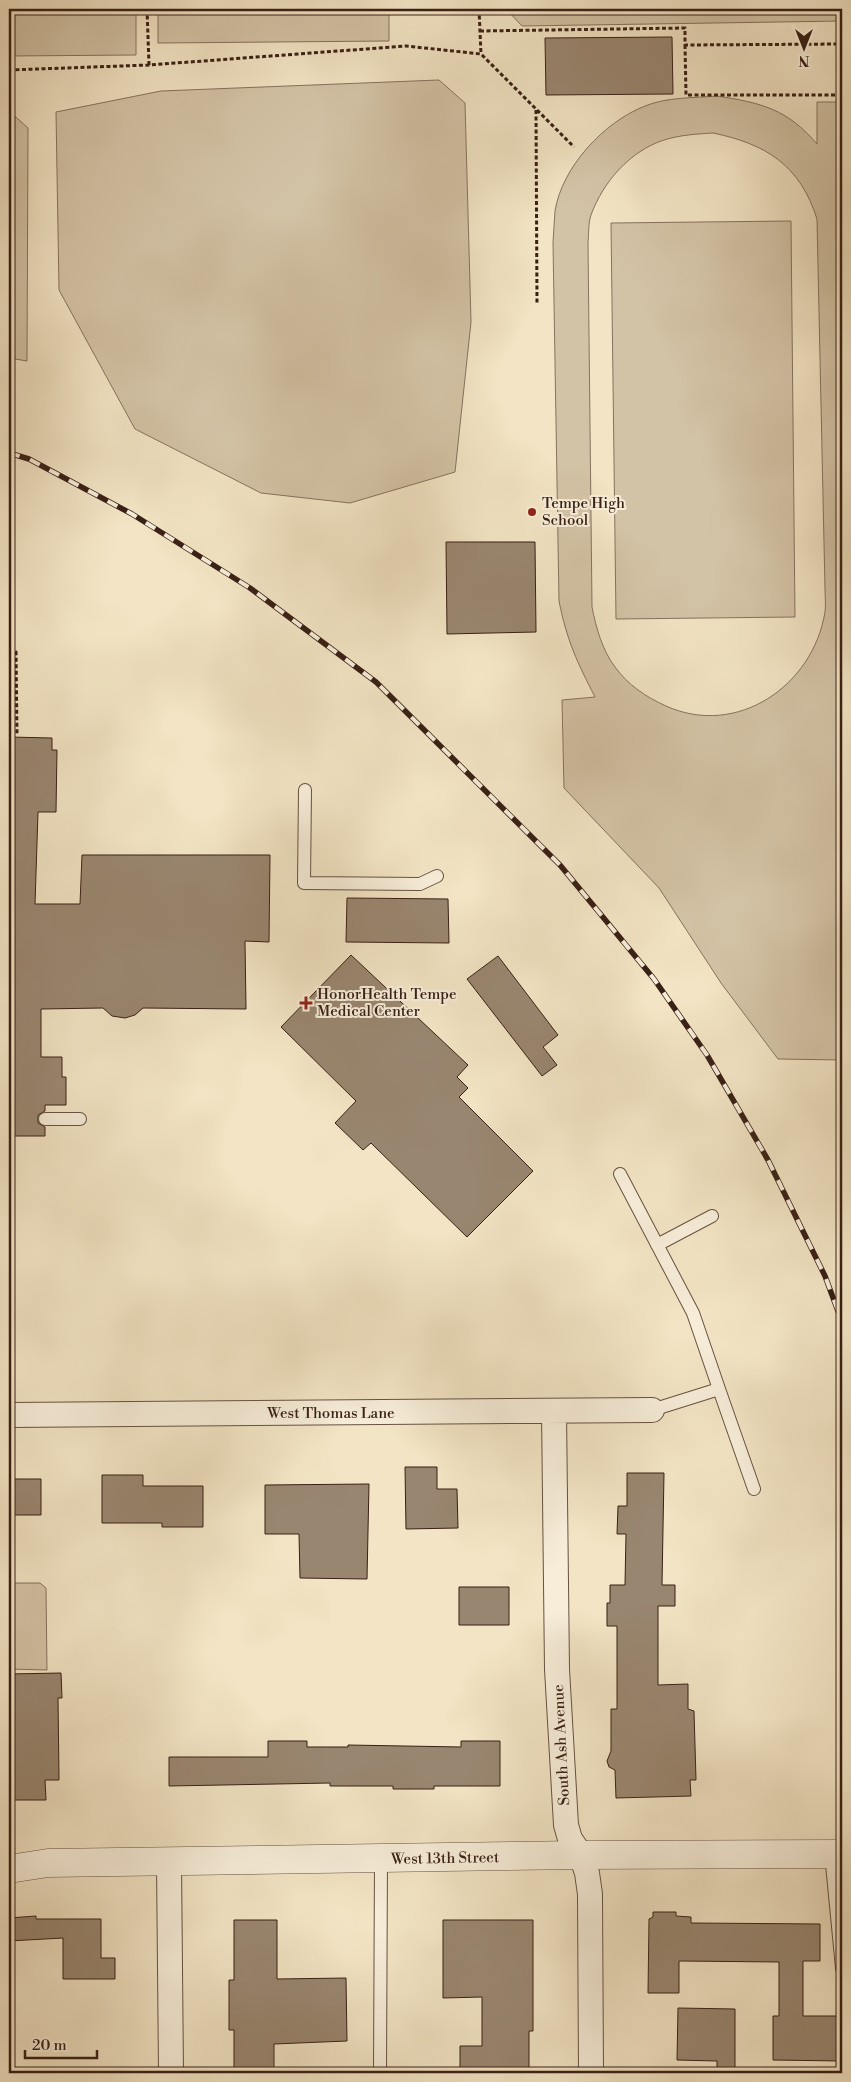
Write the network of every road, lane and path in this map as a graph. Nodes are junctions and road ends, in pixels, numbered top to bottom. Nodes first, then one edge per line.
1 (147, 9) edge
2 (479, 9) edge
3 (480, 31) junction
4 (842, 44) edge
5 (685, 45) junction
6 (481, 54) junction
7 (148, 66) junction
8 (9, 70) edge
9 (842, 95) edge
10 (536, 110) junction
11 (574, 147) dead end
12 (537, 305) dead end
13 (9, 650) edge
14 (17, 734) dead end
15 (305, 790) dead end
16 (437, 876) dead end
17 (45, 1119) dead end
18 (80, 1119) dead end
19 (620, 1174) dead end
20 (712, 1216) dead end
21 (658, 1245) junction
22 (719, 1389) junction
23 (652, 1410) joint
24 (554, 1412) junction
25 (9, 1415) edge
26 (754, 1489) dead end
27 (9, 1854) edge
28 (837, 1854) edge
29 (581, 1855) junction
30 (381, 1859) junction
31 (48, 1862) junction
32 (169, 1862) junction
33 (9, 1869) edge
34 (842, 1968) edge
35 (171, 2073) edge
36 (380, 2073) edge
37 (591, 2073) edge

1 - 7 path
2 - 3 path
3 - 5 path
3 - 6 path
4 - 5 path
5 - 9 path
6 - 7 path
6 - 10 path
7 - 8 path
10 - 11 path
10 - 12 path
13 - 14 path
15 - 16 lane
17 - 18 lane
19 - 21 lane
20 - 21 lane
21 - 22 lane
22 - 23 lane
22 - 26 lane
23 - 24 street, West Thomas Lane
24 - 25 street, West Thomas Lane
24 - 29 street, South Ash Avenue
27 - 31 street, West 13th Street
28 - 29 street, West 13th Street
28 - 34 lane
29 - 30 street, West 13th Street
29 - 37 street, South Ash Avenue
30 - 32 street, West 13th Street
30 - 36 lane
31 - 32 street, West 13th Street
31 - 33 street, West 13th Street
32 - 35 street

